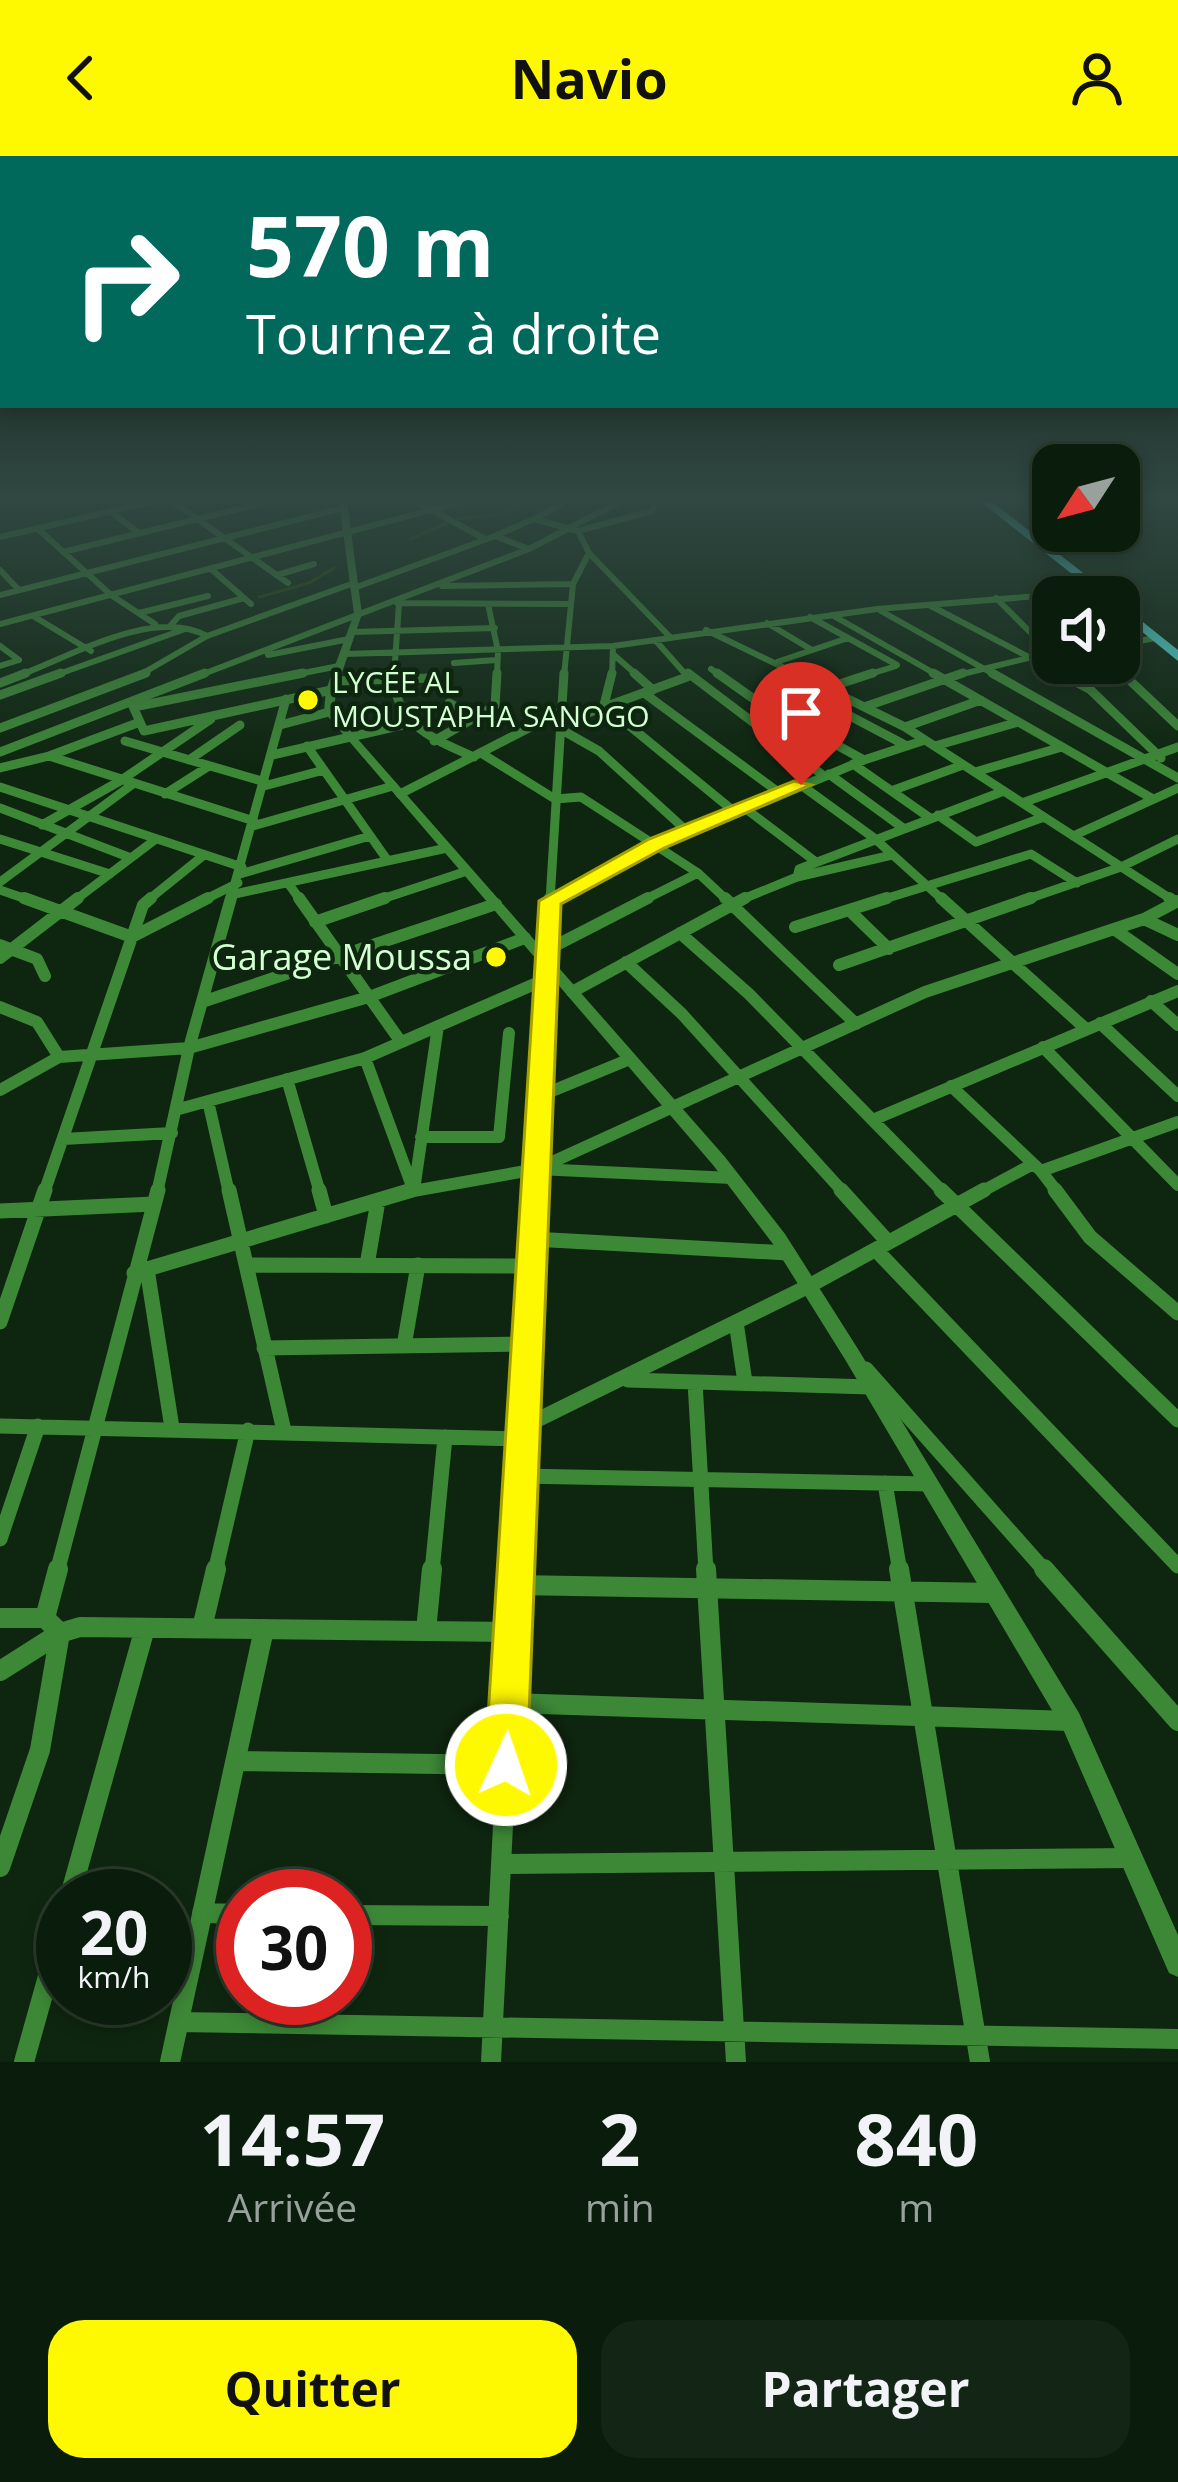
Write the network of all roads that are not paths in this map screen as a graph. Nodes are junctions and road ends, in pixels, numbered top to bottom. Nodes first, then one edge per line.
1 (19, 590) edge
2 (105, 590) edge
3 (130, 590) edge
4 (201, 590) edge
5 (236, 590) edge
6 (342, 590) edge
7 (355, 590) edge
8 (424, 590) edge
9 (572, 590) edge
10 (625, 590) edge
11 (1032, 594) edge
12 (0, 595) edge
13 (111, 595) junction
14 (996, 598) junction
15 (396, 603) junction
16 (488, 604) junction
17 (569, 604) junction
18 (928, 605) junction
19 (877, 608) junction
20 (139, 613) junction
21 (358, 614) junction
22 (831, 614) junction
23 (33, 616) junction
24 (810, 616) junction
25 (764, 622) junction
26 (0, 624) edge
27 (155, 624) junction
28 (171, 625) junction
29 (1140, 625) edge
30 (190, 627) junction
31 (495, 628) junction
32 (705, 629) junction
33 (397, 631) junction
34 (1032, 633) edge
35 (206, 636) junction
36 (350, 636) junction
37 (670, 637) junction
38 (848, 638) junction
39 (1155, 638) junction
40 (656, 641) junction
41 (1140, 641) edge
42 (0, 646) edge
43 (568, 648) junction
44 (812, 650) junction
45 (91, 651) junction
46 (396, 651) junction
47 (613, 651) junction
48 (344, 654) junction
49 (497, 656) junction
50 (1032, 656) edge
51 (1178, 657) edge
52 (1022, 658) junction
53 (911, 661) junction
54 (236, 662) junction
55 (777, 662) junction
56 (454, 663) dead end
57 (896, 665) junction
58 (0, 666) edge
59 (339, 666) junction
60 (984, 666) junction
61 (711, 669) dead end
62 (687, 677) junction
63 (431, 678) dead end
64 (394, 679) junction
65 (944, 679) junction
66 (0, 682) edge
67 (1084, 684) edge
68 (1134, 684) edge
69 (333, 685) junction
70 (793, 686) dead end
71 (829, 687) junction
72 (1091, 691) junction
73 (649, 692) junction
74 (0, 695) edge
75 (286, 699) junction
76 (981, 700) junction
77 (70, 701) junction
78 (758, 702) junction
79 (449, 703) dead end
80 (133, 704) junction
81 (604, 705) junction
82 (867, 706) junction
83 (733, 711) junction
84 (329, 712) junction
85 (217, 715) junction
86 (93, 716) junction
87 (475, 716) junction
88 (563, 720) junction
89 (140, 722) junction
90 (1018, 722) junction
91 (280, 724) junction
92 (407, 724) junction
93 (240, 725) dead end
94 (1178, 725) edge
95 (905, 727) junction
96 (0, 728) edge
97 (349, 735) junction
98 (125, 741) dead end
99 (434, 741) junction
100 (930, 743) junction
101 (307, 746) junction
102 (907, 746) junction
103 (1061, 747) junction
104 (1178, 747) edge
105 (3, 751) edge
106 (163, 753) junction
107 (272, 755) junction
108 (477, 755) junction
109 (49, 756) junction
110 (1151, 756) junction
111 (189, 760) junction
112 (18, 762) junction
113 (858, 762) junction
114 (963, 765) junction
115 (209, 766) junction
116 (0, 768) edge
117 (324, 770) junction
118 (975, 772) junction
119 (1106, 772) junction
120 (826, 775) junction
121 (1178, 777) edge
122 (120, 781) junction
123 (133, 784) junction
124 (264, 784) junction
125 (801, 785) junction
126 (0, 788) edge
127 (1178, 788) edge
128 (397, 790) junction
129 (891, 791) junction
130 (1004, 791) junction
131 (165, 794) junction
132 (782, 794) junction
133 (555, 799) junction
134 (345, 800) junction
135 (1154, 800) junction
136 (1022, 803) junction
137 (68, 810) junction
138 (741, 811) junction
139 (3, 812) edge
140 (934, 816) junction
141 (89, 817) junction
142 (1044, 817) junction
143 (254, 823) junction
144 (42, 825) junction
145 (903, 827) junction
146 (688, 833) junction
147 (64, 835) junction
148 (370, 836) junction
149 (1073, 836) junction
150 (0, 838) edge
151 (874, 838) junction
152 (1178, 838) edge
153 (156, 839) junction
154 (657, 845) junction
155 (447, 848) junction
156 (41, 852) junction
157 (204, 855) junction
158 (892, 855) junction
159 (131, 858) junction
160 (388, 861) junction
161 (816, 862) junction
162 (1120, 867) junction
163 (467, 871) junction
164 (698, 873) junction
165 (110, 874) junction
166 (797, 877) junction
167 (239, 880) junction
168 (288, 883) junction
169 (1077, 884) junction
170 (0, 886) edge
171 (926, 887) junction
172 (550, 901) junction
173 (1176, 902) edge
174 (496, 904) junction
175 (732, 904) junction
176 (849, 910) junction
177 (61, 911) junction
178 (1144, 919) junction
179 (315, 922) junction
180 (966, 925) junction
181 (795, 927) dead end
182 (1114, 929) junction
183 (680, 933) junction
184 (1178, 935) edge
185 (132, 937) junction
186 (525, 938) junction
187 (6, 947) edge
188 (889, 949) junction
189 (0, 958) edge
190 (341, 958) junction
191 (626, 962) junction
192 (1008, 964) junction
193 (547, 965) junction
194 (839, 965) dead end
195 (1178, 974) edge
196 (45, 976) dead end
197 (1178, 991) edge
198 (572, 992) junction
199 (369, 998) junction
200 (205, 1001) junction
201 (1151, 1001) junction
202 (0, 1007) edge
203 (1100, 1023) junction
204 (856, 1024) junction
205 (1178, 1025) edge
206 (438, 1026) junction
207 (1086, 1029) junction
208 (509, 1033) dead end
209 (401, 1042) junction
210 (1043, 1047) junction
211 (190, 1048) junction
212 (802, 1050) junction
213 (92, 1053) junction
214 (59, 1057) junction
215 (365, 1058) junction
216 (630, 1059) junction
217 (741, 1078) junction
218 (287, 1079) junction
219 (951, 1086) junction
220 (0, 1090) edge
221 (540, 1096) junction
222 (1178, 1096) edge
223 (208, 1101) junction
224 (178, 1109) junction
225 (675, 1109) junction
226 (875, 1118) junction
227 (1178, 1122) edge
228 (172, 1133) junction
229 (422, 1138) junction
230 (1132, 1138) junction
231 (63, 1139) junction
232 (1037, 1167) junction
233 (537, 1169) junction
234 (732, 1178) junction
235 (1178, 1185) edge
236 (414, 1190) junction
237 (377, 1201) junction
238 (154, 1204) junction
239 (954, 1204) junction
240 (39, 1209) junction
241 (0, 1211) edge
242 (326, 1216) junction
243 (533, 1238) junction
244 (240, 1241) junction
245 (882, 1246) junction
246 (788, 1253) junction
247 (246, 1265) junction
248 (367, 1265) junction
249 (418, 1265) junction
250 (532, 1266) junction
251 (141, 1271) junction
252 (809, 1286) junction
253 (1178, 1313) edge
254 (0, 1322) edge
255 (736, 1322) junction
256 (527, 1344) junction
257 (404, 1346) junction
258 (264, 1348) junction
259 (853, 1355) junction
260 (620, 1380) junction
261 (695, 1382) junction
262 (745, 1382) junction
263 (871, 1387) junction
264 (1178, 1420) edge
265 (96, 1425) junction
266 (0, 1426) edge
267 (38, 1426) junction
268 (172, 1428) junction
269 (248, 1430) junction
270 (284, 1431) junction
271 (523, 1433) junction
272 (446, 1437) junction
273 (521, 1476) junction
274 (701, 1480) junction
275 (885, 1483) junction
276 (930, 1484) junction
277 (0, 1539) edge
278 (1178, 1566) edge
279 (515, 1585) junction
280 (708, 1588) junction
281 (903, 1591) junction
282 (994, 1593) junction
283 (0, 1618) edge
284 (45, 1618) junction
285 (145, 1628) junction
286 (202, 1628) junction
287 (264, 1629) junction
288 (426, 1630) junction
289 (513, 1632) junction
290 (60, 1633) junction
291 (0, 1671) edge
292 (509, 1703) junction
293 (715, 1710) junction
294 (923, 1717) junction
295 (1071, 1721) junction
296 (1178, 1721) edge
297 (236, 1761) junction
298 (506, 1765) junction
299 (1132, 1858) junction
300 (947, 1860) junction
301 (724, 1862) junction
302 (501, 1864) junction
303 (0, 1867) edge
304 (78, 1869) edge
305 (202, 1913) junction
306 (216, 1913) edge
307 (372, 1915) edge
308 (499, 1916) junction
309 (192, 1960) edge
310 (1178, 1964) edge
311 (36, 2019) edge
312 (192, 2022) edge
313 (178, 2025) edge
314 (493, 2027) junction
315 (734, 2031) junction
316 (976, 2036) junction
317 (1178, 2039) edge
318 (24, 2062) edge
319 (170, 2062) edge
320 (491, 2062) edge
321 (736, 2062) edge
322 (980, 2062) edge

1 - 12 street
2 - 13 street
3 - 13 street
4 - 20 street
5 - 28 street
6 - 35 street
7 - 21 street
8 - 15 street
9 - 17 street
10 - 37 street
11 - 14 street
13 - 20 street
13 - 23 street
14 - 18 street
14 - 34 street
15 - 16 street
15 - 21 street
15 - 33 street
16 - 17 street
16 - 31 street
17 - 43 street
18 - 19 street
18 - 52 street
19 - 22 street
19 - 60 street
20 - 27 street
21 - 36 street
21 - 54 street
22 - 24 street
22 - 53 street
23 - 26 street
23 - 45 street
24 - 25 street
24 - 38 street
25 - 32 street
25 - 44 street
27 - 28 street
27 - 45 street
28 - 30 street
29 - 39 highway
30 - 35 street
30 - 74 street
31 - 33 street
31 - 49 street
32 - 37 street
32 - 55 street
33 - 36 street
33 - 46 street
35 - 77 street
36 - 48 street
36 - 54 street
37 - 40 street
38 - 44 street
38 - 57 street
39 - 41 street
39 - 51 highway
40 - 47 street
40 - 62 street
42 - 58 street
43 - 47 street
43 - 49 street
43 - 88 street
44 - 55 street
45 - 66 street
46 - 48 street
46 - 49 street
46 - 64 street
47 - 73 street
47 - 81 street
48 - 59 street
49 - 56 street
49 - 87 street
50 - 52 street
52 - 60 street
52 - 72 street
53 - 57 street
53 - 65 street
54 - 80 street
55 - 71 street
57 - 71 street
59 - 69 street
59 - 80 street
60 - 65 street
60 - 110 street
61 - 78 street
62 - 73 street
62 - 83 street
63 - 64 street
64 - 69 street
64 - 92 street
65 - 76 street
65 - 82 street
67 - 72 street
68 - 94 street
69 - 75 street
69 - 84 street
70 - 102 street
71 - 82 street
72 - 110 street
73 - 81 street
73 - 132 street
75 - 85 street
75 - 91 street
76 - 90 street
76 - 95 street
77 - 86 street
77 - 96 street
78 - 83 street
78 - 113 street
79 - 87 street
80 - 86 street
80 - 89 street
81 - 88 street
81 - 138 street
82 - 95 street
83 - 120 street
84 - 91 street
84 - 97 street
85 - 89 street
85 - 106 street
86 - 105 street
87 - 99 street
88 - 108 street
88 - 133 street
88 - 146 street
89 - 109 street
90 - 100 street
90 - 103 street
91 - 107 street
92 - 97 street
92 - 99 street
93 - 111 street
95 - 100 street
97 - 101 street
97 - 128 street
98 - 106 street
99 - 108 street
100 - 102 street
100 - 114 street
101 - 107 street
101 - 117 street
102 - 113 street
103 - 118 street
103 - 119 street
104 - 110 street
105 - 112 street
106 - 111 street
106 - 122 street
107 - 124 street
108 - 128 street
108 - 133 street
109 - 112 street
109 - 122 street
110 - 119 street
110 - 121 street
111 - 115 street
112 - 116 street
113 - 120 street
113 - 129 street
114 - 118 street
114 - 129 street
115 - 124 street
115 - 131 street
117 - 124 street
117 - 134 street
118 - 130 street
119 - 135 street
119 - 136 street
120 - 125 street
120 - 145 street
122 - 123 street
122 - 137 street
123 - 131 street
123 - 141 street
124 - 143 street
125 - 132 street
125 - 151 street
126 - 137 street
127 - 135 street
128 - 134 street
128 - 155 street
129 - 140 street
130 - 136 street
130 - 140 street
131 - 143 street
132 - 138 street
133 - 154 street
133 - 172 street
134 - 143 street
134 - 148 street
135 - 149 street
136 - 142 street
137 - 141 street
137 - 144 street
138 - 146 street
138 - 161 street
139 - 144 street
140 - 142 street
140 - 145 street
141 - 147 street
141 - 153 street
142 - 149 street
143 - 167 street
144 - 147 street
145 - 151 street
146 - 154 street
147 - 156 street
147 - 159 street
148 - 160 street
148 - 167 street
149 - 162 street
150 - 156 street
151 - 158 street
151 - 161 street
152 - 162 street
153 - 157 street
153 - 159 street
154 - 164 street
154 - 172 street
155 - 160 street
155 - 163 street
156 - 165 street
156 - 170 street
157 - 167 street
157 - 185 street
158 - 166 street
158 - 171 street
159 - 165 street
160 - 168 street
161 - 166 street
162 - 169 street
162 - 173 street
163 - 174 street
163 - 179 street
164 - 175 street
164 - 193 street
165 - 177 street
166 - 175 street
167 - 168 street
167 - 185 street
167 - 200 street
168 - 179 street
169 - 171 street
169 - 180 street
170 - 177 street
171 - 176 street
171 - 180 street
172 - 193 street
173 - 178 street
174 - 186 street
174 - 190 street
175 - 183 street
175 - 204 street
176 - 181 street
176 - 188 street
177 - 185 street
177 - 187 street
178 - 182 street
178 - 184 street
179 - 190 street
180 - 188 street
180 - 192 street
182 - 192 street
182 - 195 street
183 - 191 street
183 - 212 street
185 - 213 street
186 - 193 street
186 - 199 street
187 - 189 street
187 - 196 street
188 - 194 street
190 - 199 street
190 - 200 street
191 - 198 street
191 - 217 street
192 - 204 street
192 - 207 street
193 - 198 street
193 - 206 street
193 - 221 street
197 - 201 street
198 - 216 street
199 - 209 street
199 - 211 street
200 - 211 street
201 - 203 street
201 - 205 street
202 - 214 street
203 - 207 street
203 - 222 street
204 - 212 street
206 - 209 street
206 - 229 street
207 - 210 street
208 - 229 street
209 - 215 street
210 - 219 street
210 - 230 street
211 - 213 street
211 - 224 street
212 - 217 street
212 - 226 street
213 - 214 street
213 - 231 street
214 - 220 street
215 - 218 street
215 - 236 street
216 - 221 street
216 - 225 street
217 - 225 street
217 - 245 street
218 - 223 street
218 - 242 street
219 - 226 street
219 - 232 street
221 - 233 street
223 - 224 street
223 - 244 street
224 - 228 street
225 - 233 street
225 - 234 street
226 - 239 street
227 - 230 street
228 - 231 street
228 - 238 street
229 - 236 street
230 - 232 street
230 - 235 street
231 - 240 street
232 - 239 street
232 - 253 street
233 - 234 street
233 - 236 street
233 - 243 street
234 - 246 street
236 - 237 street
237 - 242 street
237 - 248 street
238 - 240 street
238 - 251 street
239 - 245 street
239 - 264 street
240 - 241 street
240 - 254 street
242 - 244 street
243 - 246 street
243 - 250 street
244 - 247 street
244 - 251 street
245 - 252 street
245 - 278 street
246 - 252 street
247 - 248 street
247 - 258 street
248 - 249 street
249 - 250 street
249 - 257 street
250 - 256 street
251 - 265 street
251 - 268 street
252 - 255 street
252 - 259 street
255 - 260 street
255 - 262 street
256 - 257 street
256 - 271 street
257 - 258 street
258 - 270 street
259 - 263 street
259 - 296 street
260 - 261 street
260 - 271 street
261 - 262 street
261 - 274 street
262 - 263 street
263 - 276 street
265 - 267 street
265 - 268 street
265 - 284 street
266 - 267 street
267 - 277 street
268 - 269 street
269 - 270 street
269 - 286 street
270 - 272 street
271 - 272 street
271 - 273 street
272 - 288 street
273 - 274 street
273 - 279 street
274 - 275 street
274 - 280 street
275 - 276 street
275 - 281 street
276 - 282 street
279 - 280 street
279 - 289 street
280 - 281 street
280 - 293 street
281 - 282 street
281 - 294 street
282 - 295 street
283 - 284 street
284 - 290 street
285 - 286 street
285 - 290 street
285 - 304 street
286 - 287 street
287 - 288 street
287 - 297 street
288 - 289 street
289 - 292 street
290 - 291 street
290 - 303 street
292 - 293 street
292 - 298 street
293 - 294 street
293 - 301 street
294 - 295 street
294 - 300 street
295 - 299 street
297 - 298 street
297 - 305 street
298 - 302 street
299 - 300 street
299 - 310 street
300 - 301 street
300 - 316 street
301 - 302 street
301 - 315 street
302 - 308 street
305 - 306 street
305 - 309 street
307 - 308 street
308 - 314 street
311 - 318 street
312 - 314 street
313 - 319 street
314 - 315 street
314 - 320 street
315 - 316 street
315 - 321 street
316 - 317 street
316 - 322 street

